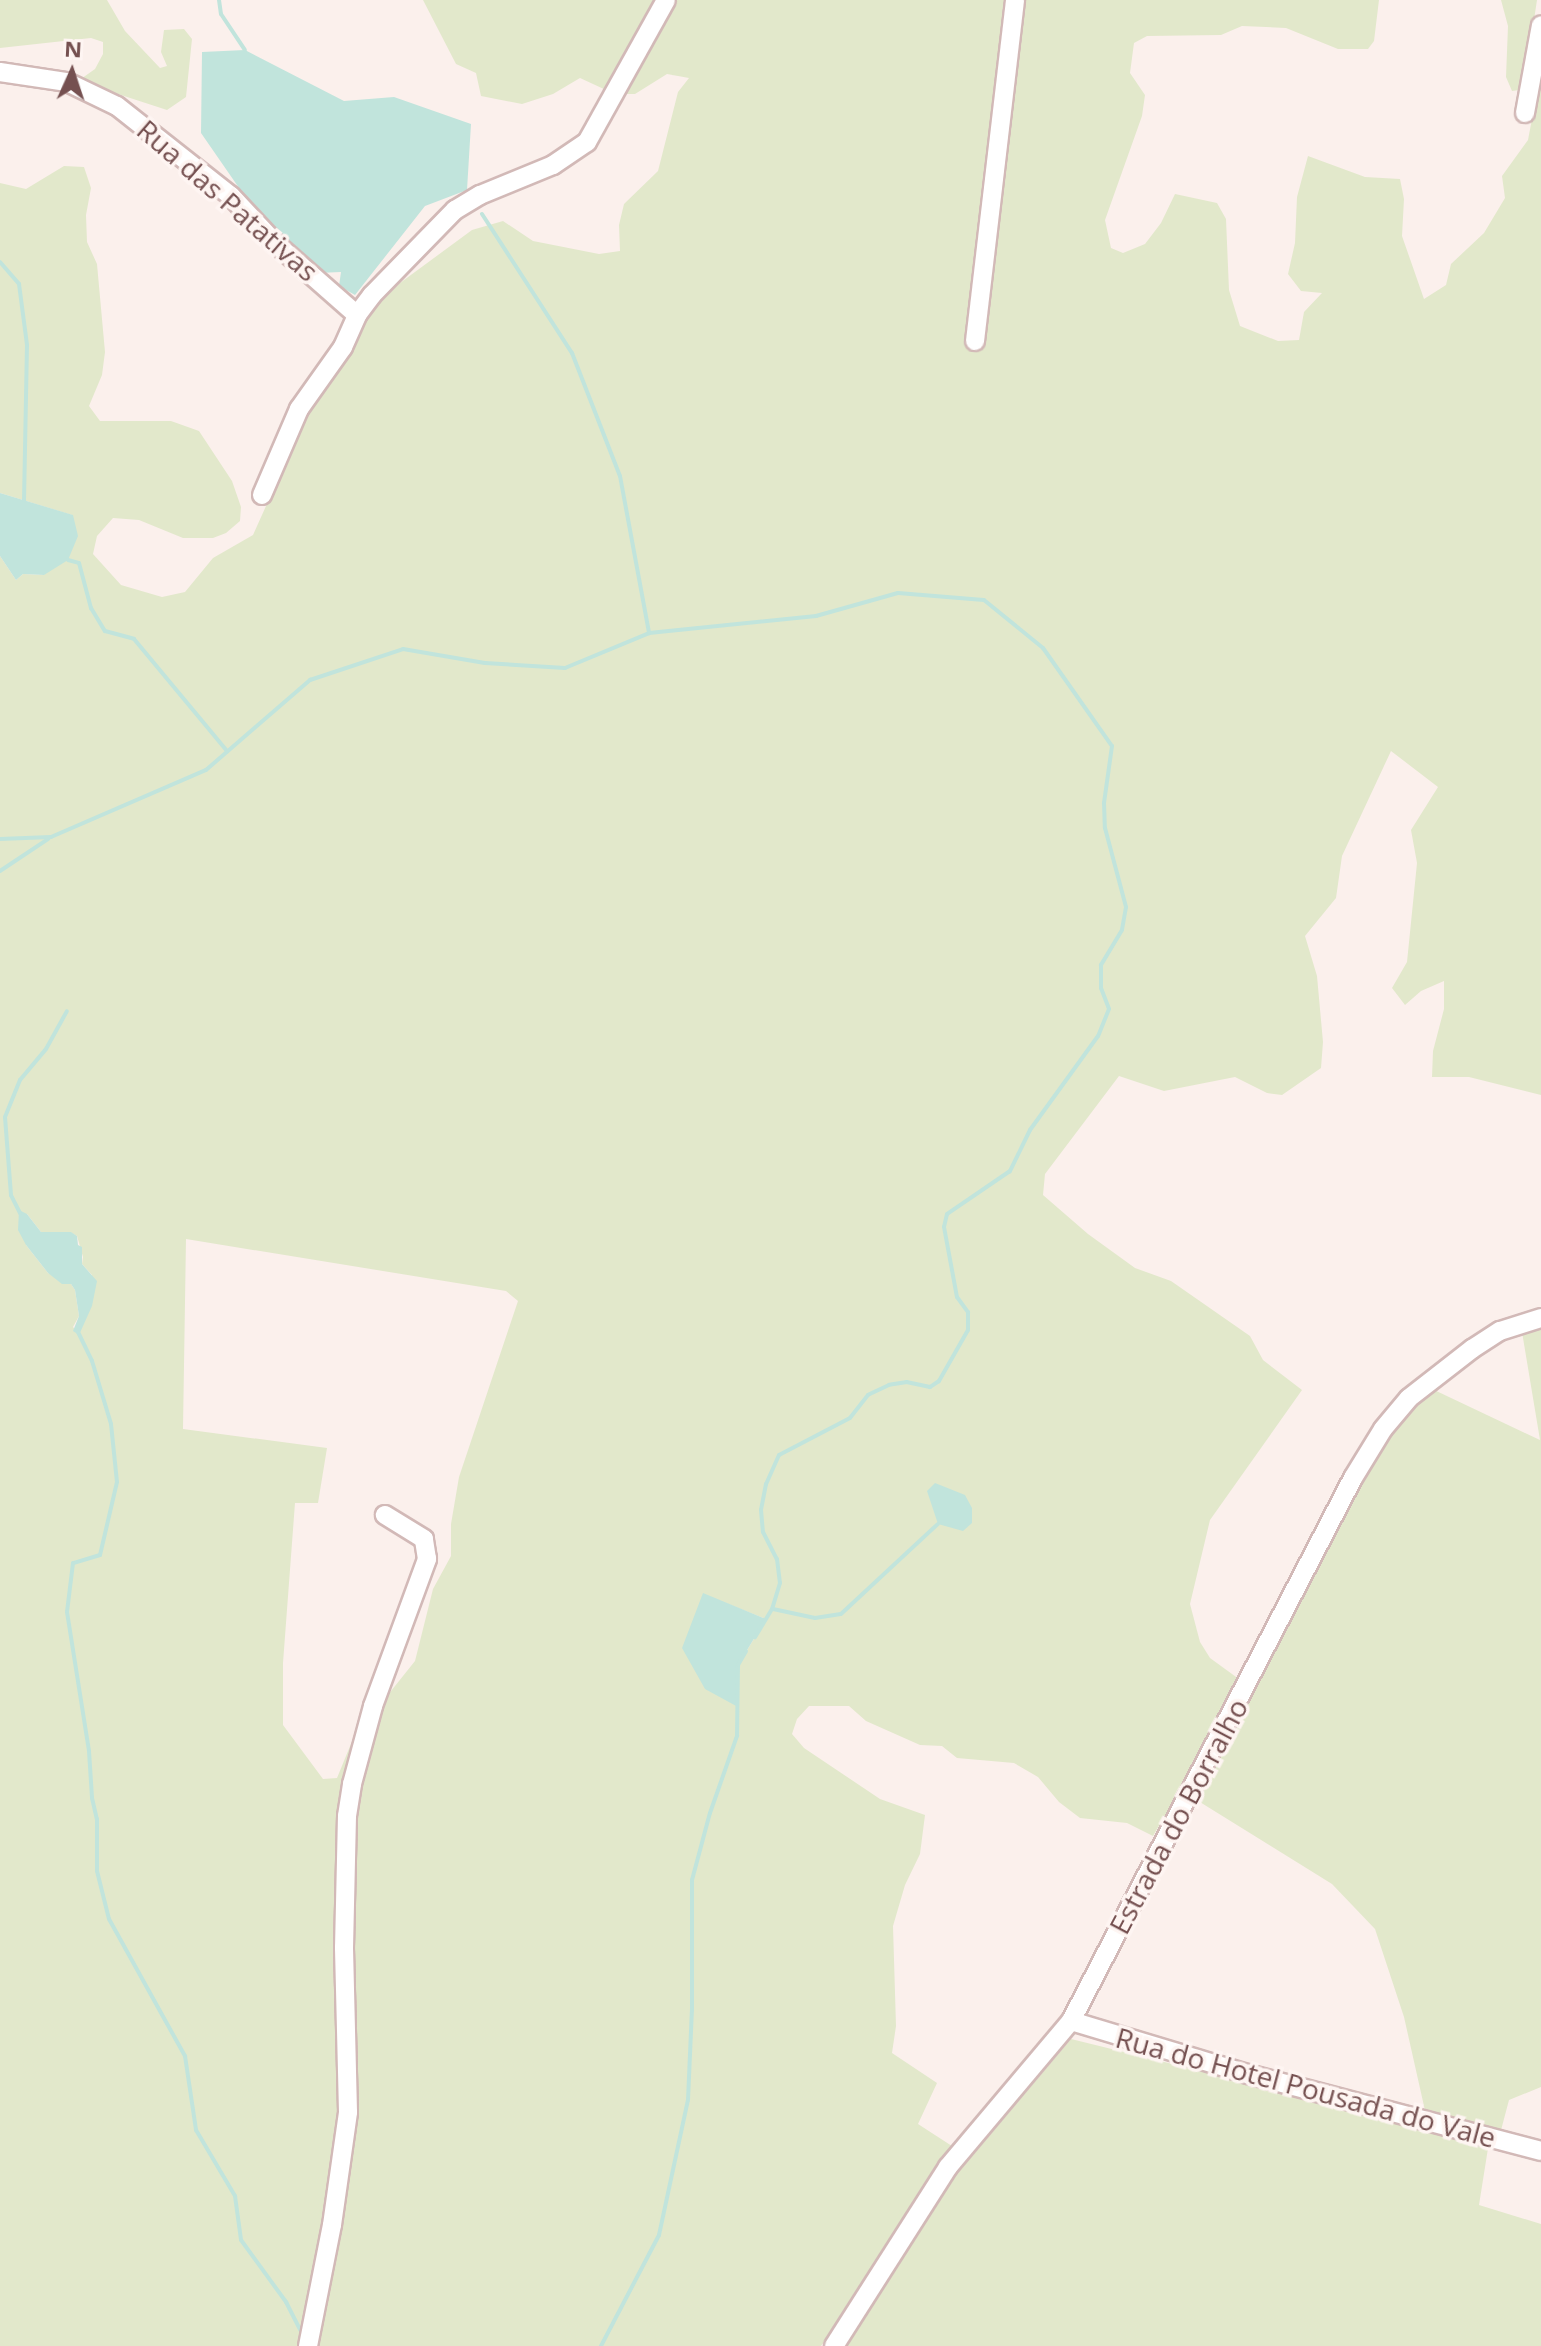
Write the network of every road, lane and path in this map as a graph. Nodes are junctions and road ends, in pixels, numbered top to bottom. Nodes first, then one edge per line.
1 (666, 0) edge
2 (1015, 0) edge
3 (1541, 25) edge
4 (0, 72) edge
5 (1525, 113) dead end
6 (357, 315) junction
7 (975, 341) dead end
8 (262, 495) dead end
9 (1541, 1318) edge
10 (385, 1515) dead end
11 (1071, 2021) junction
12 (1541, 2151) edge
13 (308, 2346) edge
14 (834, 2346) edge

1 - 6 street
2 - 7 street
3 - 5 street
4 - 6 street, Rua das Patativas
6 - 8 street
9 - 11 street, Estrada do Borralho
10 - 13 street
11 - 12 street, Rua do Hotel Pousada do Vale
11 - 14 street, Estrada do Borralho

